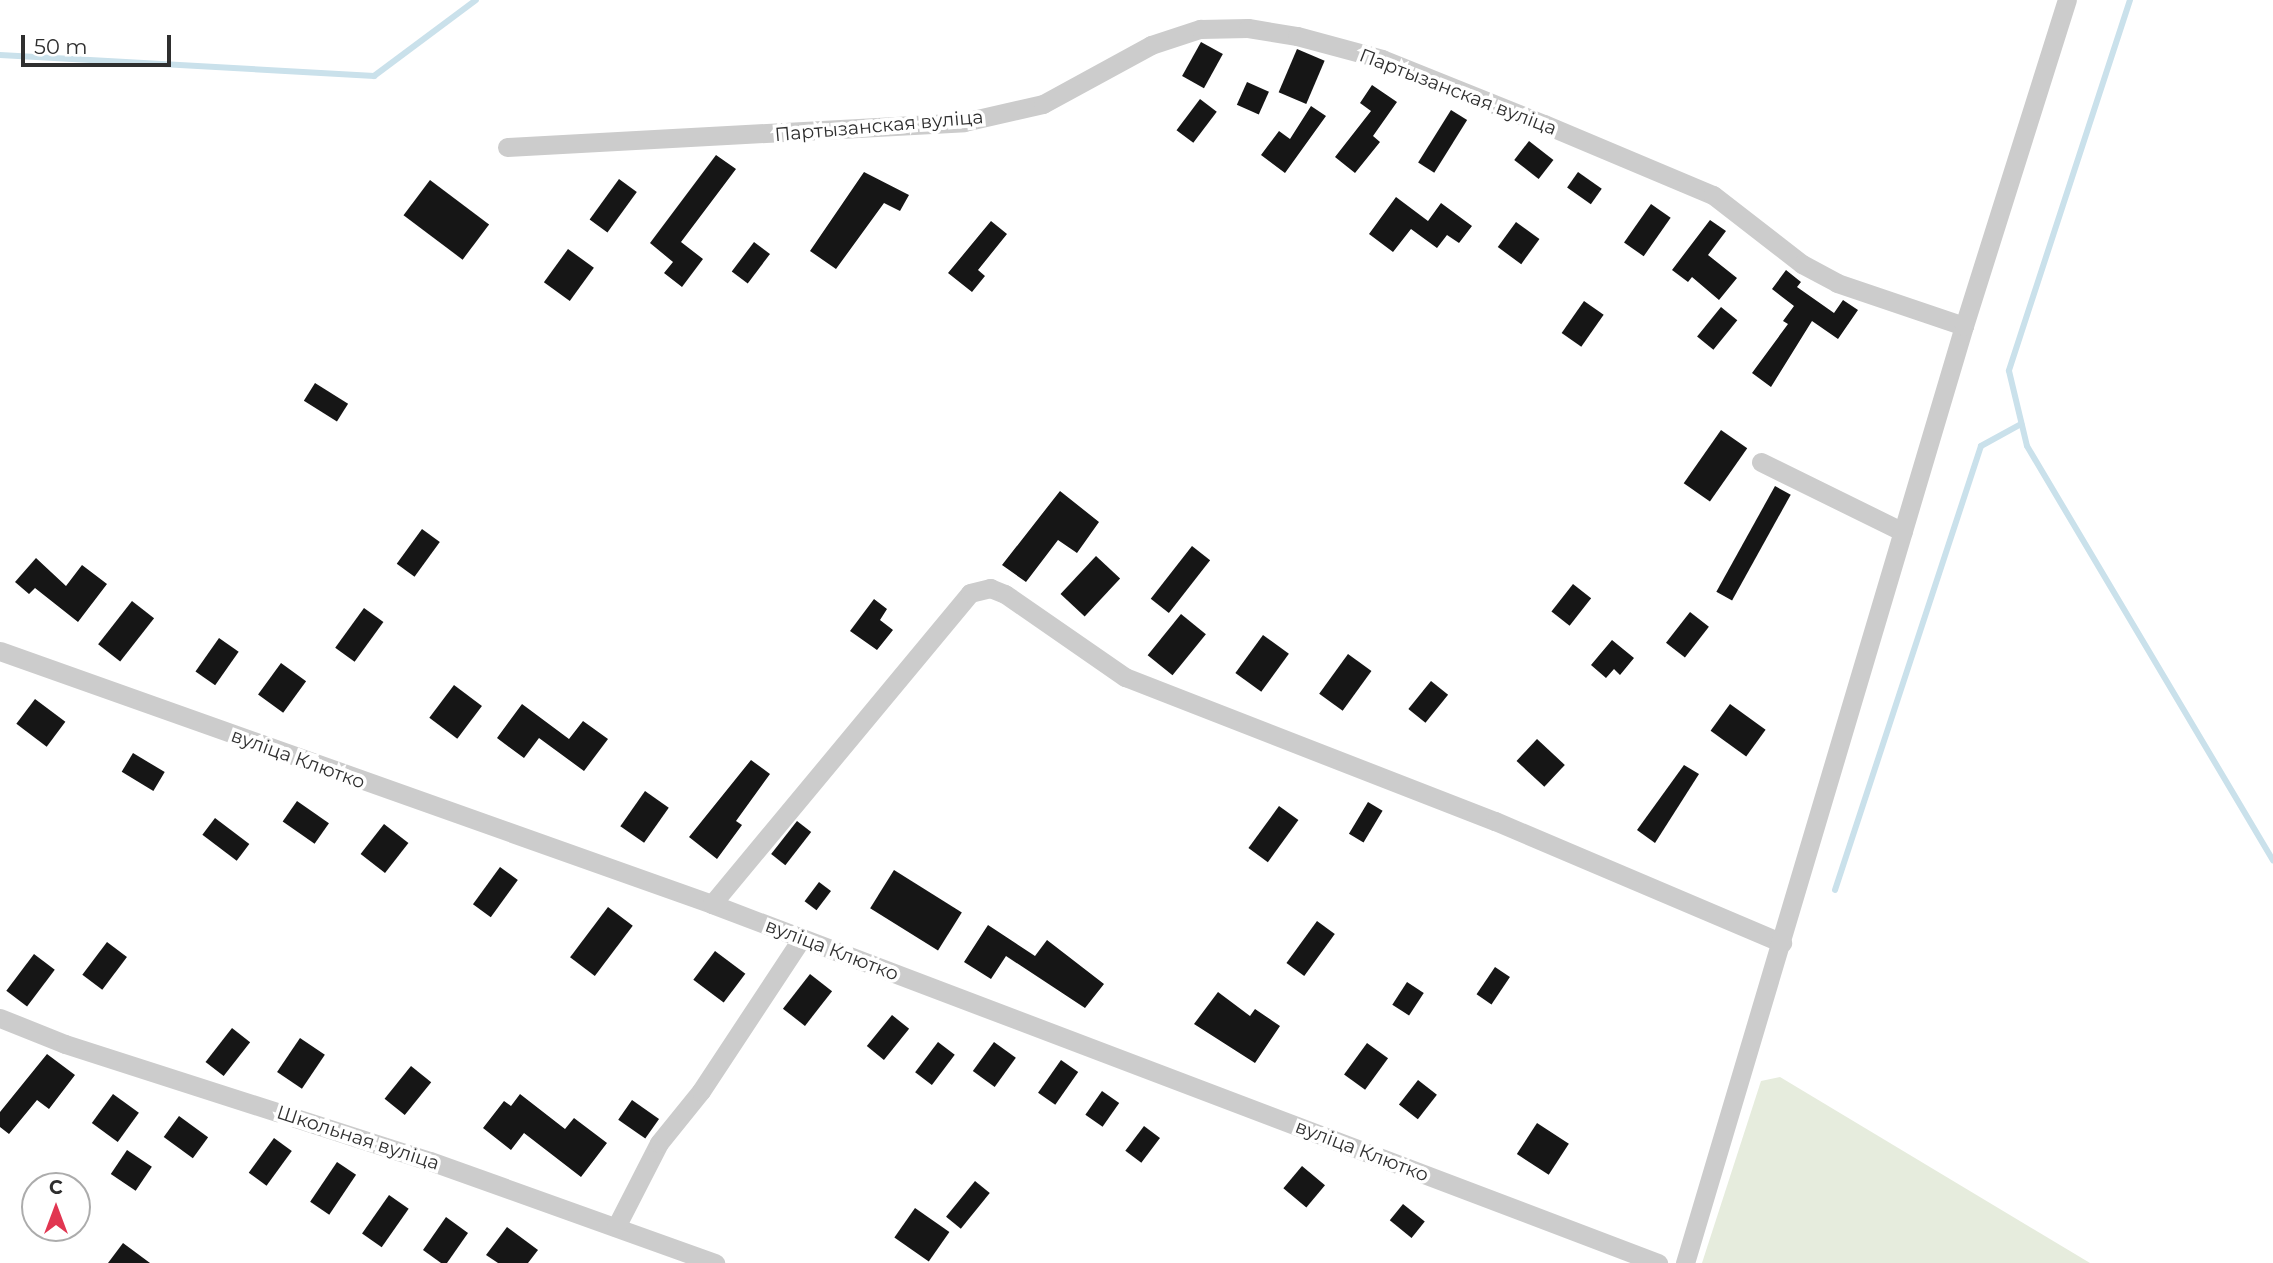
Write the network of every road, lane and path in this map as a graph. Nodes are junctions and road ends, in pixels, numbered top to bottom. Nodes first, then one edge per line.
1 (2067, 0) edge
2 (507, 147) dead end
3 (1964, 326) junction
4 (1761, 462) dead end
5 (1903, 532) junction
6 (0, 651) edge
7 (712, 904) junction
8 (802, 938) junction
9 (1782, 943) junction
10 (0, 1018) edge
11 (616, 1227) junction
12 (715, 1263) edge
13 (1658, 1263) edge
14 (1685, 1263) edge

1 - 3 street
2 - 3 street, Партызанская вуліца
3 - 5 street
4 - 5 street
5 - 9 street
6 - 7 street, вуліца Клютко
7 - 8 street, вуліца Клютко
7 - 9 street
8 - 11 street
8 - 13 street, вуліца Клютко
9 - 14 street
10 - 11 street, Школьная вуліца
11 - 12 street, Школьная вуліца

